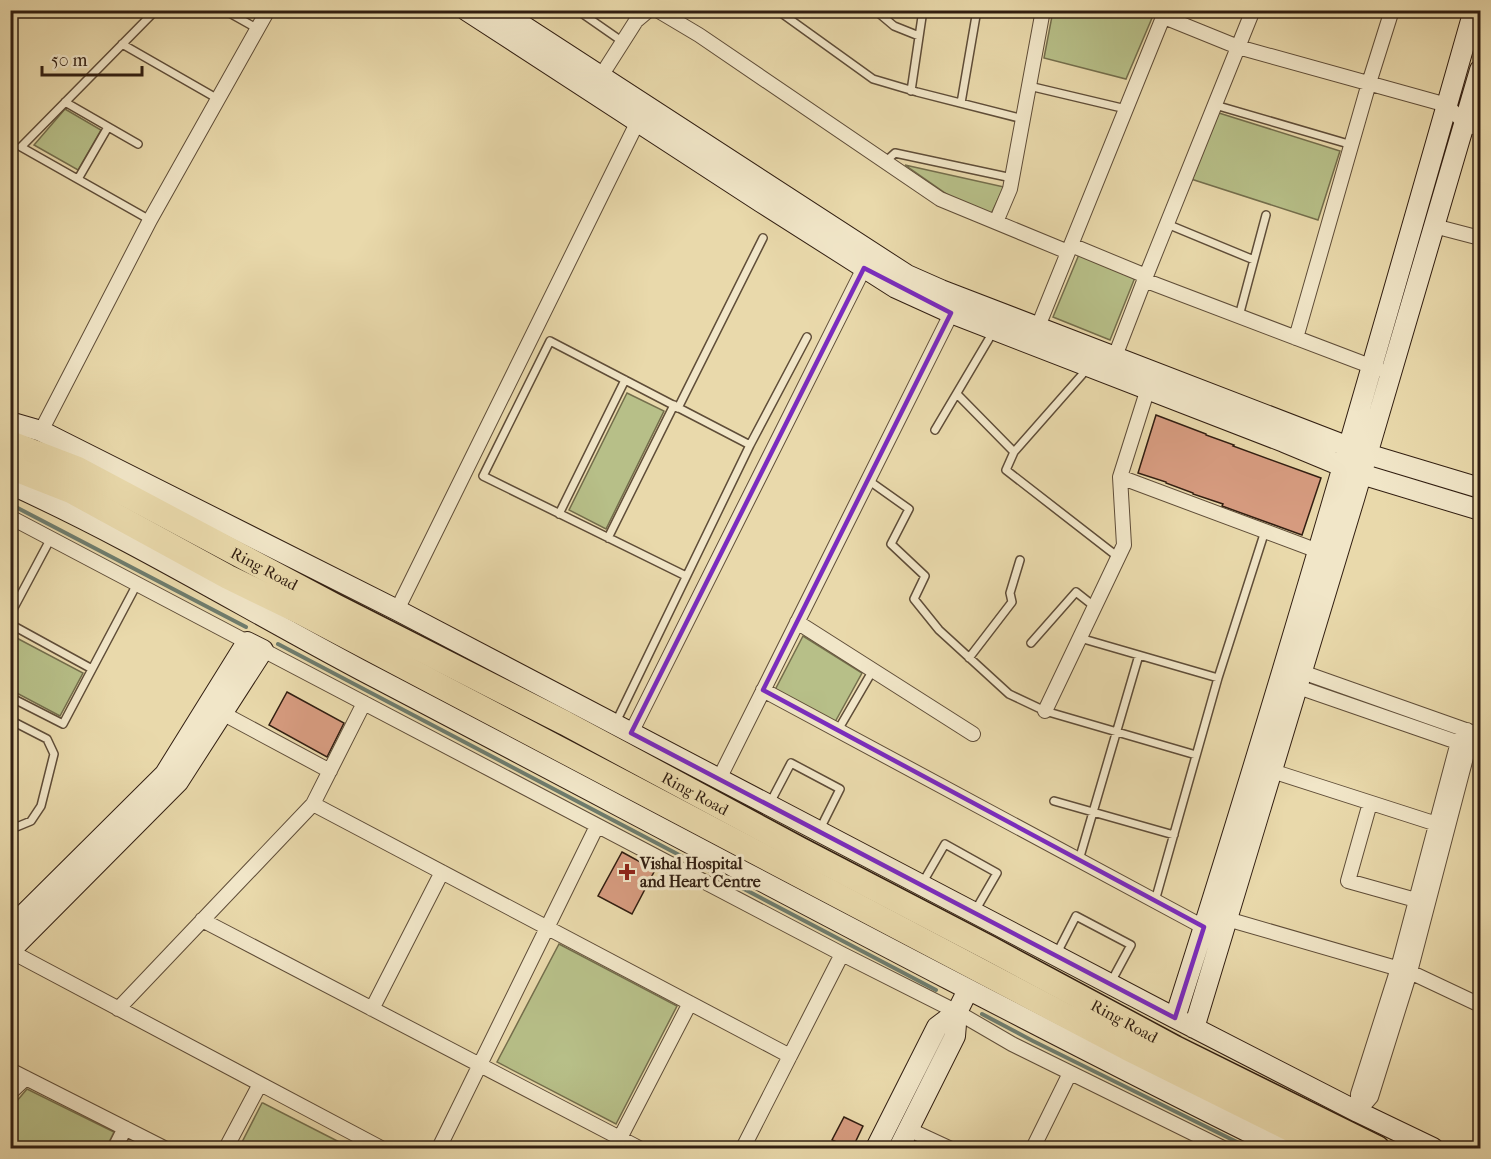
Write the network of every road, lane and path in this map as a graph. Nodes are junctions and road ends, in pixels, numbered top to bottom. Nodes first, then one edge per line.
1 (156, 10) edge
2 (224, 10) edge
3 (268, 10) edge
4 (466, 10) edge
5 (500, 10) edge
6 (577, 10) edge
7 (649, 10) edge
8 (657, 10) edge
9 (777, 10) edge
10 (875, 10) edge
11 (923, 10) edge
12 (977, 10) edge
13 (1042, 10) edge
14 (1253, 10) edge
15 (1392, 10) edge
16 (1474, 10) edge
17 (1165, 14) edge
18 (258, 29) junction
19 (919, 36) junction
20 (622, 42) junction
21 (122, 44) junction
22 (1238, 47) junction
23 (1480, 70) edge
24 (601, 76) junction
25 (1369, 84) junction
26 (1029, 86) junction
27 (911, 91) junction
28 (218, 99) junction
29 (65, 102) junction
30 (961, 104) junction
31 (1215, 105) junction
32 (1447, 105) junction
33 (1126, 109) junction
34 (642, 114) junction
35 (1023, 119) junction
36 (108, 127) junction
37 (1473, 127) edge
38 (138, 144) dead end
39 (1352, 145) junction
40 (885, 162) junction
41 (1012, 178) junction
42 (78, 179) junction
43 (1266, 215) dead end
44 (150, 220) junction
45 (996, 222) junction
46 (1167, 224) junction
47 (1434, 226) junction
48 (763, 238) dead end
49 (1480, 238) edge
50 (1070, 249) junction
51 (868, 260) junction
52 (1254, 260) junction
53 (1145, 278) junction
54 (955, 305) junction
55 (1239, 316) junction
56 (995, 330) junction
57 (1035, 336) junction
58 (807, 337) dead end
59 (1296, 338) junction
60 (1112, 365) junction
61 (1090, 367) junction
62 (1371, 367) junction
63 (1391, 374) junction
64 (625, 380) junction
65 (1151, 381) junction
66 (957, 394) junction
67 (676, 406) junction
68 (10, 422) edge
69 (936, 430) dead end
70 (41, 431) junction
71 (10, 443) edge
72 (750, 445) junction
73 (1349, 446) junction
74 (1014, 452) junction
75 (1367, 453) junction
76 (10, 466) edge
77 (1343, 466) junction
78 (1361, 474) junction
79 (1120, 477) junction
80 (868, 480) junction
81 (10, 484) edge
82 (1480, 488) edge
83 (1480, 510) edge
84 (560, 514) junction
85 (10, 517) edge
86 (1265, 531) junction
87 (51, 538) junction
88 (608, 538) junction
89 (1327, 555) junction
90 (1118, 557) junction
91 (1020, 560) dead end
92 (686, 576) junction
93 (137, 584) junction
94 (1095, 607) junction
95 (397, 610) junction
96 (10, 615) edge
97 (797, 622) junction
98 (10, 624) edge
99 (1080, 638) junction
100 (1031, 643) dead end
101 (255, 646) junction
102 (1139, 655) junction
103 (969, 658) junction
104 (92, 669) junction
105 (873, 670) junction
106 (1218, 678) junction
107 (1300, 680) junction
108 (764, 690) junction
109 (10, 697) edge
110 (364, 703) junction
111 (1045, 711) junction
112 (222, 713) junction
113 (10, 720) edge
114 (623, 729) junction
115 (838, 730) junction
116 (1117, 732) junction
117 (1474, 732) edge
118 (972, 734) dead end
119 (1469, 746) edge
120 (1196, 754) junction
121 (330, 771) junction
122 (1272, 771) junction
123 (719, 779) junction
124 (1054, 801) dead end
125 (1370, 803) junction
126 (313, 804) junction
127 (769, 805) junction
128 (1093, 812) junction
129 (597, 826) junction
130 (1442, 826) junction
131 (14, 828) dead end
132 (819, 831) junction
133 (1174, 835) junction
134 (1079, 860) junction
135 (442, 872) junction
136 (921, 885) junction
137 (1155, 901) junction
138 (1422, 902) junction
139 (974, 913) junction
140 (202, 920) junction
141 (1218, 927) junction
142 (10, 928) edge
143 (547, 928) junction
144 (10, 951) edge
145 (842, 954) junction
146 (1056, 956) junction
147 (1404, 970) junction
148 (1110, 984) junction
149 (968, 990) junction
150 (690, 1004) junction
151 (1480, 1005) edge
152 (118, 1008) junction
153 (372, 1009) junction
154 (957, 1012) junction
155 (1175, 1018) junction
156 (1194, 1028) junction
157 (790, 1056) junction
158 (480, 1065) junction
159 (10, 1070) edge
160 (1070, 1072) junction
161 (26, 1078) junction
162 (260, 1084) junction
163 (10, 1093) edge
164 (1358, 1112) junction
165 (125, 1128) junction
166 (908, 1129) junction
167 (620, 1138) junction
168 (115, 1149) edge
169 (164, 1149) edge
170 (226, 1149) edge
171 (381, 1149) edge
172 (439, 1149) edge
173 (639, 1149) edge
174 (743, 1149) edge
175 (876, 1149) edge
176 (899, 1149) edge
177 (949, 1149) edge
178 (1033, 1149) edge
179 (1223, 1149) edge
180 (1281, 1149) edge
181 (1328, 1149) edge
182 (1377, 1149) edge
183 (1433, 1149) edge

1 - 21 lane
2 - 18 lane
3 - 18 street
4 - 34 street
5 - 24 street
6 - 20 lane
7 - 20 street
8 - 40 street
9 - 27 lane
10 - 19 lane
11 - 19 lane
12 - 30 lane
13 - 26 street
14 - 22 street
15 - 25 street
16 - 32 street
17 - 22 street
17 - 33 street
18 - 28 street
19 - 27 lane
20 - 24 street
21 - 28 lane
21 - 29 lane
22 - 25 street
22 - 31 street
23 - 37 street
24 - 34 street
25 - 32 street
25 - 39 street
26 - 33 lane
26 - 35 street
27 - 30 lane
28 - 44 street
29 - 36 lane
29 - 42 lane
30 - 35 lane
31 - 39 lane
31 - 46 street
32 - 37 street
32 - 62 street
33 - 50 street
34 - 51 street
34 - 95 street
35 - 41 street
36 - 38 lane
36 - 42 lane
37 - 47 street
39 - 59 street
40 - 41 lane
40 - 45 street
41 - 45 street
42 - 44 lane
43 - 52 lane
44 - 70 street
45 - 50 street
46 - 52 lane
46 - 53 street
47 - 49 street
47 - 63 street
48 - 67 lane
50 - 53 street
50 - 57 street
51 - 54 street
51 - 114 street
52 - 55 lane
53 - 55 street
53 - 60 street
54 - 56 street
54 - 57 street
54 - 80 street
55 - 59 street
56 - 57 street
56 - 66 lane
57 - 60 street
57 - 61 street
58 - 72 lane
59 - 62 street
60 - 61 street
60 - 65 street
61 - 74 lane
62 - 63 street
62 - 73 street
63 - 75 street
64 - 67 lane
64 - 84 lane
64 - 84 lane
65 - 73 street
65 - 77 street
65 - 79 street
66 - 69 lane
66 - 74 lane
67 - 72 lane
67 - 88 lane
68 - 70 street
70 - 95 street
71 - 182 highway, Ring Road
72 - 92 lane
73 - 75 street
73 - 77 street
74 - 90 lane
75 - 78 street
75 - 82 street
76 - 181 highway, Ring Road
77 - 78 street
77 - 89 street
78 - 83 street
78 - 89 street
79 - 86 street
79 - 90 street
80 - 97 street
80 - 103 lane
81 - 149 street
84 - 88 lane
85 - 87 street
86 - 89 street
86 - 106 lane
87 - 93 street
87 - 96 lane
88 - 92 lane
89 - 107 street
89 - 141 street
90 - 94 street
91 - 103 lane
92 - 114 lane
93 - 101 street
93 - 104 lane
94 - 99 street
94 - 100 lane
95 - 114 street
97 - 105 street
97 - 108 street
98 - 104 lane
99 - 102 lane
99 - 111 street
101 - 110 street
101 - 112 street
101 - 142 street
102 - 106 lane
102 - 116 lane
103 - 111 lane
104 - 109 lane
105 - 115 lane
105 - 118 street
106 - 120 lane
107 - 117 street
107 - 119 street
107 - 122 street
108 - 115 street
108 - 123 street
110 - 121 street
110 - 129 street
111 - 116 lane
112 - 121 street
112 - 144 street
113 - 131 lane
114 - 123 street
115 - 134 street
116 - 120 lane
116 - 128 lane
117 - 119 street
119 - 130 street
120 - 133 lane
121 - 126 street
122 - 125 street
122 - 141 street
123 - 127 street
124 - 128 lane
125 - 130 street
125 - 138 street
126 - 135 street
126 - 140 street
127 - 132 street
127 - 132 lane
128 - 133 lane
128 - 134 lane
129 - 143 street
129 - 145 street
130 - 138 street
132 - 136 street
133 - 137 lane
134 - 137 street
135 - 143 street
135 - 153 street
136 - 139 street
136 - 139 lane
137 - 141 street
138 - 147 street
139 - 146 street
140 - 152 street
140 - 153 street
141 - 147 street
141 - 155 street
141 - 156 street
143 - 150 street
143 - 158 street
144 - 152 street
145 - 154 street
145 - 157 street
146 - 148 street
146 - 148 lane
147 - 151 street
147 - 164 street
148 - 155 street
149 - 154 street
149 - 180 street
150 - 157 street
150 - 167 street
152 - 162 street
153 - 158 street
154 - 160 street
154 - 166 street
154 - 175 street
155 - 156 street
156 - 164 street
157 - 174 street
158 - 167 street
158 - 172 street
159 - 161 street
160 - 178 street
160 - 179 street
161 - 163 street
161 - 165 street
162 - 170 street
162 - 171 street
164 - 183 street
165 - 168 street
165 - 169 street
166 - 176 street
166 - 177 street
167 - 173 street

